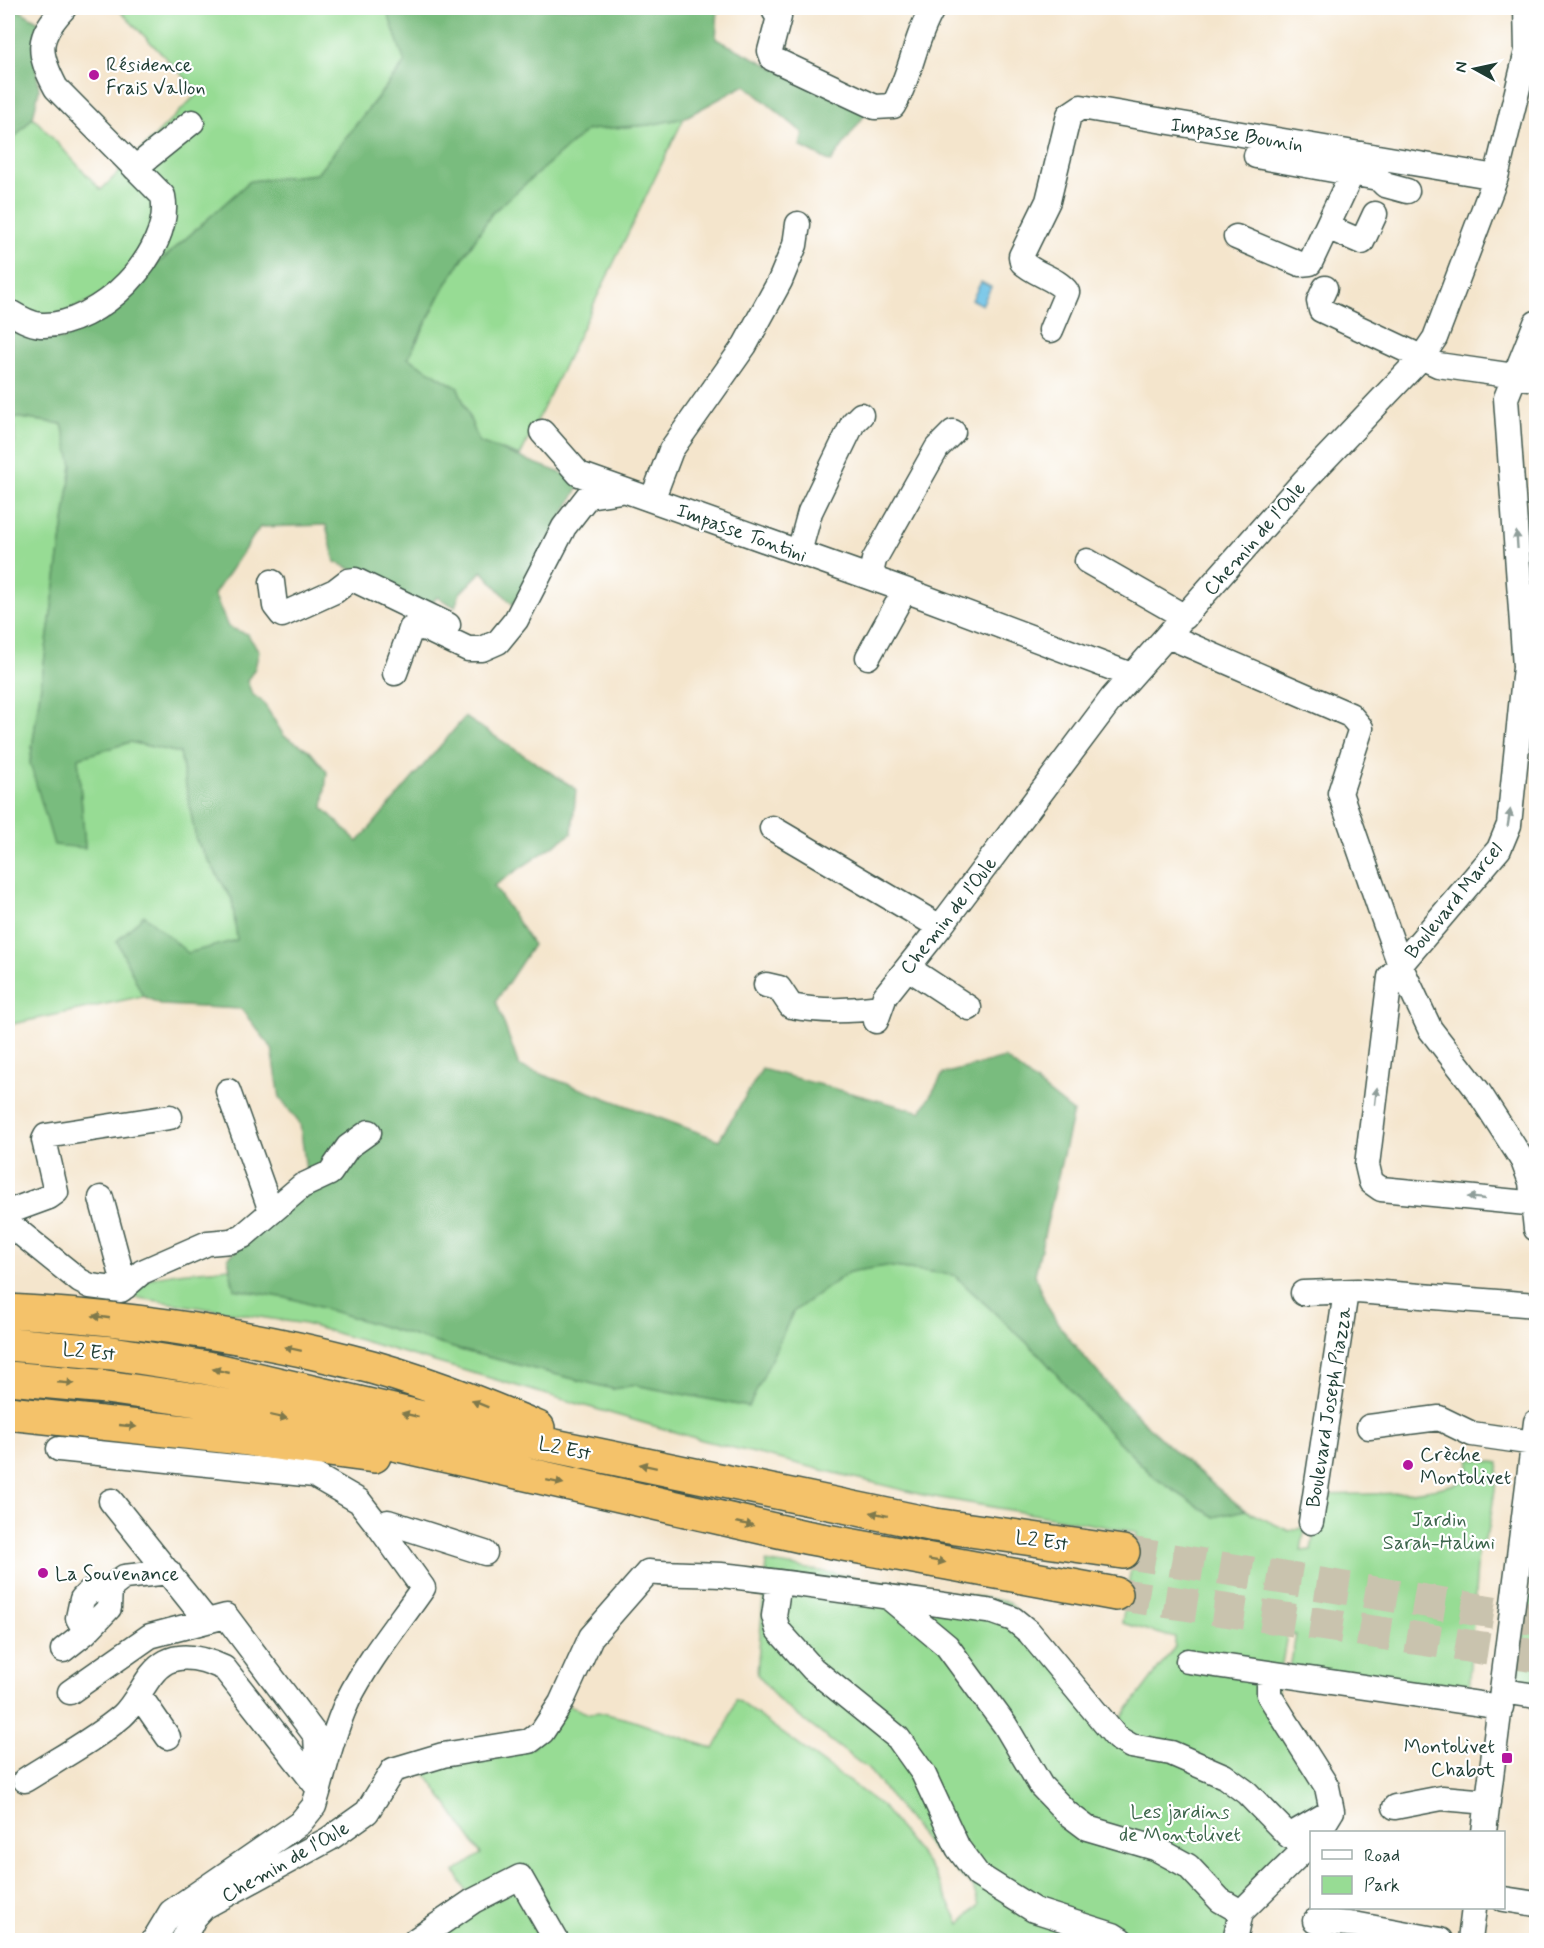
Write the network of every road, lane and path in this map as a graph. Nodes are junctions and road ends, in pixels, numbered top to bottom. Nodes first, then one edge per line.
1 (64, 8) edge
2 (933, 8) edge
3 (1526, 8) edge
4 (775, 12) dead end
5 (192, 122) dead end
6 (1256, 156) dead end
7 (1357, 164) junction
8 (135, 168) junction
9 (1496, 177) junction
10 (1407, 190) dead end
11 (1375, 214) dead end
12 (798, 224) dead end
13 (1327, 227) junction
14 (1236, 237) dead end
15 (1325, 288) dead end
16 (8, 311) edge
17 (1536, 323) edge
18 (1051, 330) dead end
19 (1422, 357) junction
20 (1525, 377) edge
21 (861, 416) dead end
22 (542, 432) dead end
23 (953, 432) dead end
24 (627, 491) junction
25 (652, 500) junction
26 (805, 554) junction
27 (1087, 561) dead end
28 (875, 579) junction
29 (272, 582) dead end
30 (905, 590) junction
31 (1185, 617) junction
32 (516, 620) junction
33 (1168, 636) junction
34 (868, 657) dead end
35 (395, 673) dead end
36 (1131, 675) junction
37 (772, 828) dead end
38 (940, 927) junction
39 (1400, 965) junction
40 (908, 968) junction
41 (766, 985) dead end
42 (969, 1008) dead end
43 (228, 1091) dead end
44 (170, 1117) dead end
45 (369, 1132) dead end
46 (101, 1198) dead end
47 (271, 1211) junction
48 (8, 1212) edge
49 (1535, 1218) edge
50 (8, 1223) edge
51 (123, 1289) junction
52 (1346, 1292) junction
53 (1303, 1293) dead end
54 (1536, 1305) edge
55 (8, 1311) edge
56 (8, 1344) edge
57 (8, 1378) edge
58 (8, 1413) edge
59 (1369, 1427) dead end
60 (1535, 1433) edge
61 (59, 1449) dead end
62 (612, 1458) junction
63 (498, 1469) junction
64 (1532, 1492) edge
65 (111, 1501) dead end
66 (1311, 1521) dead end
67 (380, 1528) junction
68 (1123, 1552) tunnel mouth
69 (485, 1553) dead end
70 (169, 1572) junction
71 (779, 1582) junction
72 (1116, 1594) tunnel mouth
73 (886, 1596) junction
74 (206, 1620) junction
75 (63, 1650) dead end
76 (1188, 1661) dead end
77 (1269, 1673) junction
78 (70, 1692) dead end
79 (139, 1695) junction
80 (1536, 1696) edge
81 (1502, 1699) junction
82 (168, 1737) dead end
83 (25, 1780) dead end
84 (319, 1789) junction
85 (1488, 1802) junction
86 (1395, 1807) dead end
87 (1332, 1811) junction
88 (1320, 1831) edge
89 (1484, 1831) edge
90 (1310, 1843) edge
91 (1505, 1899) edge
92 (1536, 1904) edge
93 (1474, 1909) edge
94 (1241, 1912) junction
95 (1315, 1921) dead end
96 (154, 1941) edge
97 (183, 1941) edge
98 (416, 1941) edge
99 (556, 1941) edge
100 (1121, 1941) edge
101 (1235, 1941) edge
102 (1440, 1941) edge
103 (1470, 1941) edge

1 - 8 street
2 - 4 street
3 - 9 street, Chemin de l'Oule
5 - 8 street
6 - 7 street
7 - 9 street, Impasse Bounin
7 - 10 street
7 - 13 street
7 - 18 street, Impasse Bounin
8 - 16 street
9 - 19 street, Chemin de l'Oule
11 - 13 street
12 - 25 street
13 - 14 street
15 - 19 street
17 - 20 street, Boulevard Marcel
19 - 20 street
19 - 31 street, Chemin de l'Oule
39 -> 20 street, Boulevard Marcel
21 - 26 street
22 - 24 street, Impasse Tontini
23 - 28 street
24 - 25 street, Impasse Tontini
24 - 32 street
25 - 26 street, Impasse Tontini
26 - 28 street, Impasse Tontini
27 - 31 street
28 - 30 street, Impasse Tontini
29 - 32 street
30 - 34 street
30 - 36 street, Impasse Tontini
31 - 33 street, Chemin de l'Oule
32 - 35 street
33 - 36 street, Chemin de l'Oule
33 - 39 street
36 - 38 street, Chemin de l'Oule
37 - 38 street
38 - 40 street, Chemin de l'Oule
39 - 49 street
49 -> 39 street, Boulevard Marcel
40 - 41 street, Chemin de l'Oule
40 - 42 street
43 - 47 street
44 - 48 street
45 - 47 street
46 - 51 street
47 - 51 street
50 - 51 street
52 - 53 street, Boulevard Joseph Piazza
52 - 54 street, Boulevard Joseph Piazza
52 - 66 street, Boulevard Joseph Piazza
62 -> 55 highway
62 -> 56 highway, L2 Est
57 -> 63 highway, L2 Est
58 -> 63 highway
59 - 60 street
60 - 64 street
61 - 67 street
68 -> 62 highway, L2 Est
63 -> 72 highway, L2 Est
64 - 81 street
65 - 70 street
67 - 69 street
67 - 84 street
70 - 74 street
70 - 75 street
71 - 73 street
71 - 97 street, Chemin de l'Oule
71 - 100 street
73 - 87 street
73 - 94 street
74 - 78 street
74 - 84 street
76 - 77 street
77 - 81 street
77 - 87 street
79 - 82 street
79 - 83 street
79 - 84 street
80 - 81 street
81 - 85 street
84 - 96 street
85 - 86 street
85 - 89 street
87 - 88 street
90 - 94 street
91 - 92 street
93 - 103 street
94 - 101 street
95 - 102 street
98 - 99 street

